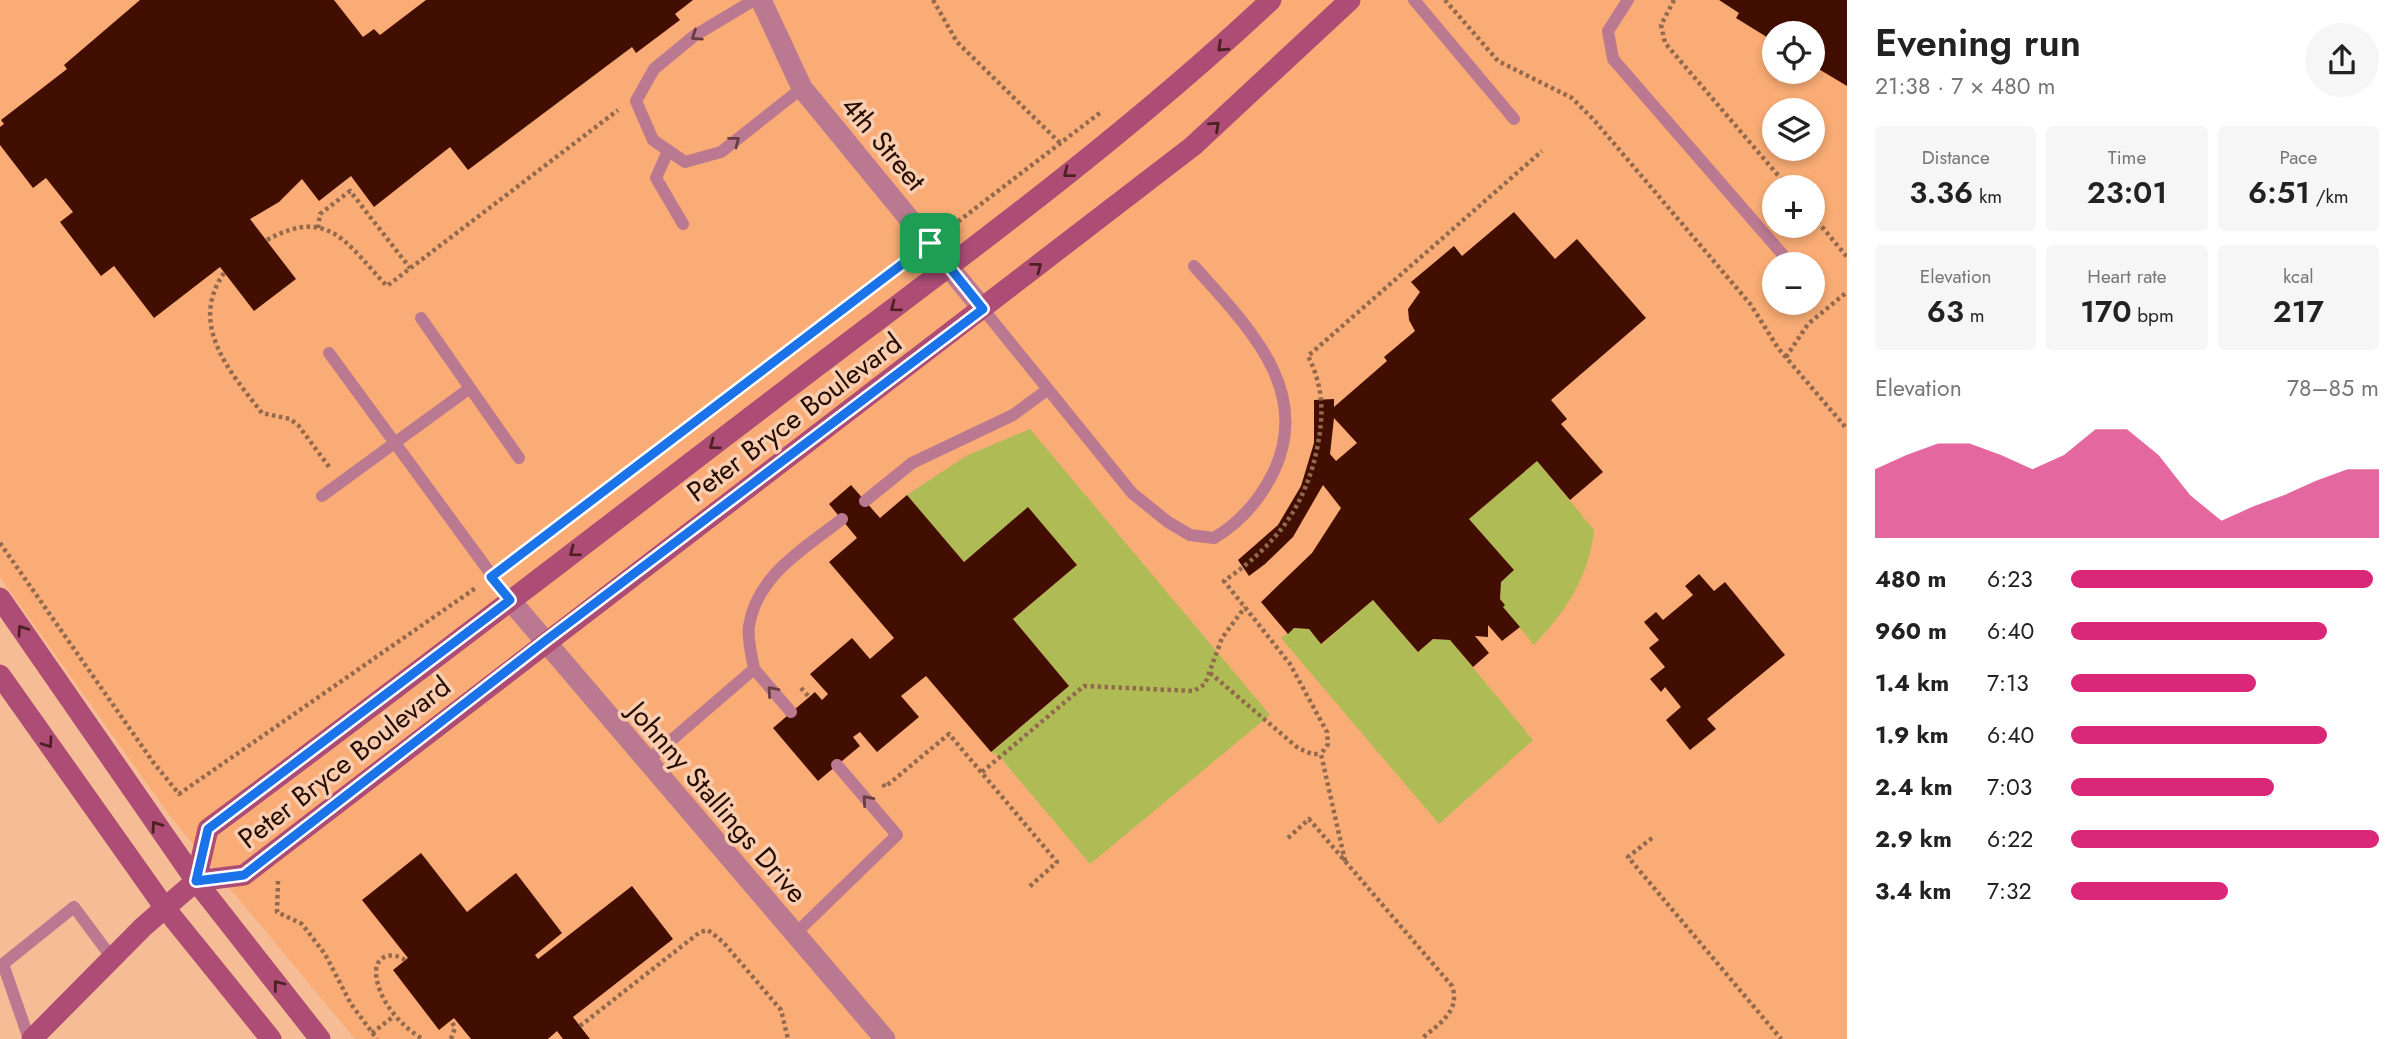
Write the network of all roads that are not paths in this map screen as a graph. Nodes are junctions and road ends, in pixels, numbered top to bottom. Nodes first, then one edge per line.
1 (754, 0) edge
2 (761, 0) edge
3 (1272, 0) edge
4 (1350, 0) edge
5 (1414, 0) edge
6 (1628, 0) edge
7 (802, 88) junction
8 (1514, 118) dead end
9 (667, 151) junction
10 (683, 224) dead end
11 (1781, 252) edge
12 (1194, 265) dead end
13 (949, 266) junction
14 (983, 309) junction
15 (421, 318) dead end
16 (329, 353) dead end
17 (470, 388) junction
18 (1047, 390) junction
19 (395, 444) junction
20 (519, 458) dead end
21 (323, 496) dead end
22 (865, 501) dead end
23 (842, 519) dead end
24 (0, 598) edge
25 (510, 600) junction
26 (545, 641) junction
27 (754, 669) junction
28 (0, 675) edge
29 (791, 712) dead end
30 (646, 762) junction
31 (837, 765) dead end
32 (196, 881) junction
33 (165, 908) junction
34 (795, 933) junction
35 (112, 958) junction
36 (269, 1038) edge
37 (30, 1039) edge
38 (320, 1039) edge
39 (885, 1039) edge

1 -> 9 lane
2 - 7 street, 4th Street
3 -> 13 street, Peter Bryce Boulevard
14 -> 4 street, Peter Bryce Boulevard
5 - 8 lane
6 - 11 lane
9 -> 7 lane
7 - 13 street, 4th Street
9 - 10 lane
12 - 18 lane
13 - 14 street, 4th Street
13 -> 25 street, Peter Bryce Boulevard
14 - 18 lane
14 - 26 street, Peter Bryce Boulevard
15 - 17 lane
16 - 19 lane
17 - 19 lane
17 - 20 lane
18 - 22 lane
19 - 21 lane
19 - 25 lane
23 - 27 lane
32 -> 24 street
25 - 26 street, Johnny Stallings Drive
25 - 32 street, Peter Bryce Boulevard
26 - 30 street, Johnny Stallings Drive
26 - 32 street, Peter Bryce Boulevard
29 -> 27 lane
27 - 30 lane
28 -> 33 street
30 - 34 street, Johnny Stallings Drive
34 -> 31 lane
32 - 33 street
38 -> 32 street
33 - 35 street
33 - 36 street
34 - 39 street, Johnny Stallings Drive
35 - 37 street
35 - 37 lane

